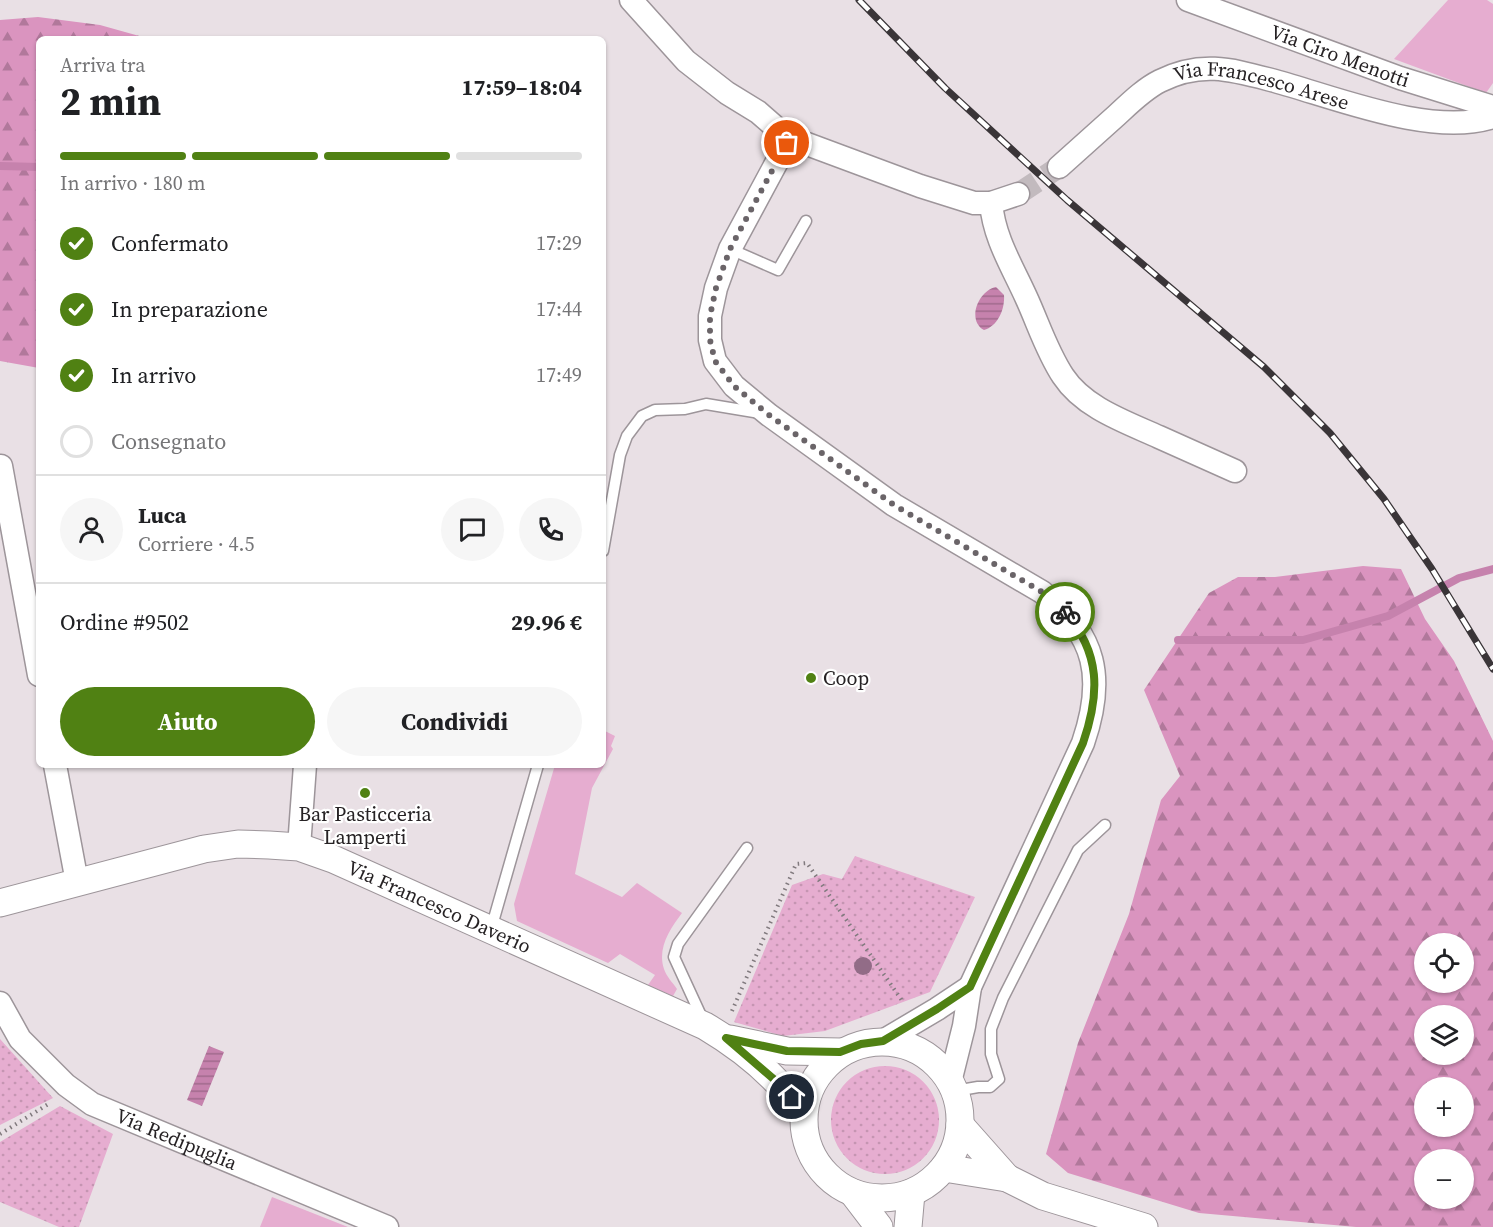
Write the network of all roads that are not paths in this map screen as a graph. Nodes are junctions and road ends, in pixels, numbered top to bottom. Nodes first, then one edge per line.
1 (631, 0) edge
2 (1188, 0) edge
3 (1493, 107) edge
4 (1493, 117) edge
5 (787, 143) junction
6 (1059, 167) tunnel mouth
7 (1018, 194) tunnel mouth
8 (991, 203) junction
9 (806, 221) dead end
10 (730, 249) junction
11 (769, 415) junction
12 (1, 466) edge
13 (1235, 471) dead end
14 (606, 534) edge
15 (36, 658) edge
16 (56, 768) edge
17 (305, 768) edge
18 (537, 768) edge
19 (1105, 825) dead end
20 (299, 847) junction
21 (747, 848) dead end
22 (77, 882) junction
23 (0, 903) edge
24 (491, 929) junction
25 (970, 987) junction
26 (0, 1003) edge
27 (721, 1025) junction
28 (883, 1041) junction
29 (840, 1052) junction
30 (953, 1086) junction
31 (803, 1114) junction
32 (960, 1125) junction
33 (944, 1168) junction
34 (1007, 1178) junction
35 (853, 1193) junction
36 (911, 1193) junction
37 (1093, 1219) edge
38 (387, 1227) edge
39 (879, 1227) edge
40 (908, 1227) edge
41 (1144, 1227) edge

1 - 5 street
2 - 3 street, Via Ciro Menotti
4 - 6 street, Via Francesco Arese
5 - 8 street
5 - 10 street
7 - 8 street
8 - 13 street
9 - 10 lane
10 - 11 street
11 - 14 lane
11 - 25 street
12 - 15 street
16 - 22 street
17 - 20 street
18 - 24 lane
19 - 30 lane
20 - 22 street, Via Francesco Daverio
20 - 24 street, Via Francesco Daverio
21 - 27 lane
22 - 23 street, Via Francesco Daverio
24 - 27 street, Via Francesco Daverio
25 - 28 street
25 - 30 street
26 - 38 street, Via Redipuglia
27 - 29 street, Via Francesco Daverio
27 - 31 street, Via Francesco Daverio
28 - 29 street
28 - 30 street
29 - 31 street
30 - 32 street
31 - 35 street
32 - 33 street
32 - 34 street
33 - 34 street
33 - 36 street
34 - 37 street
35 - 36 street
35 - 39 street
36 - 40 street
37 - 41 street

